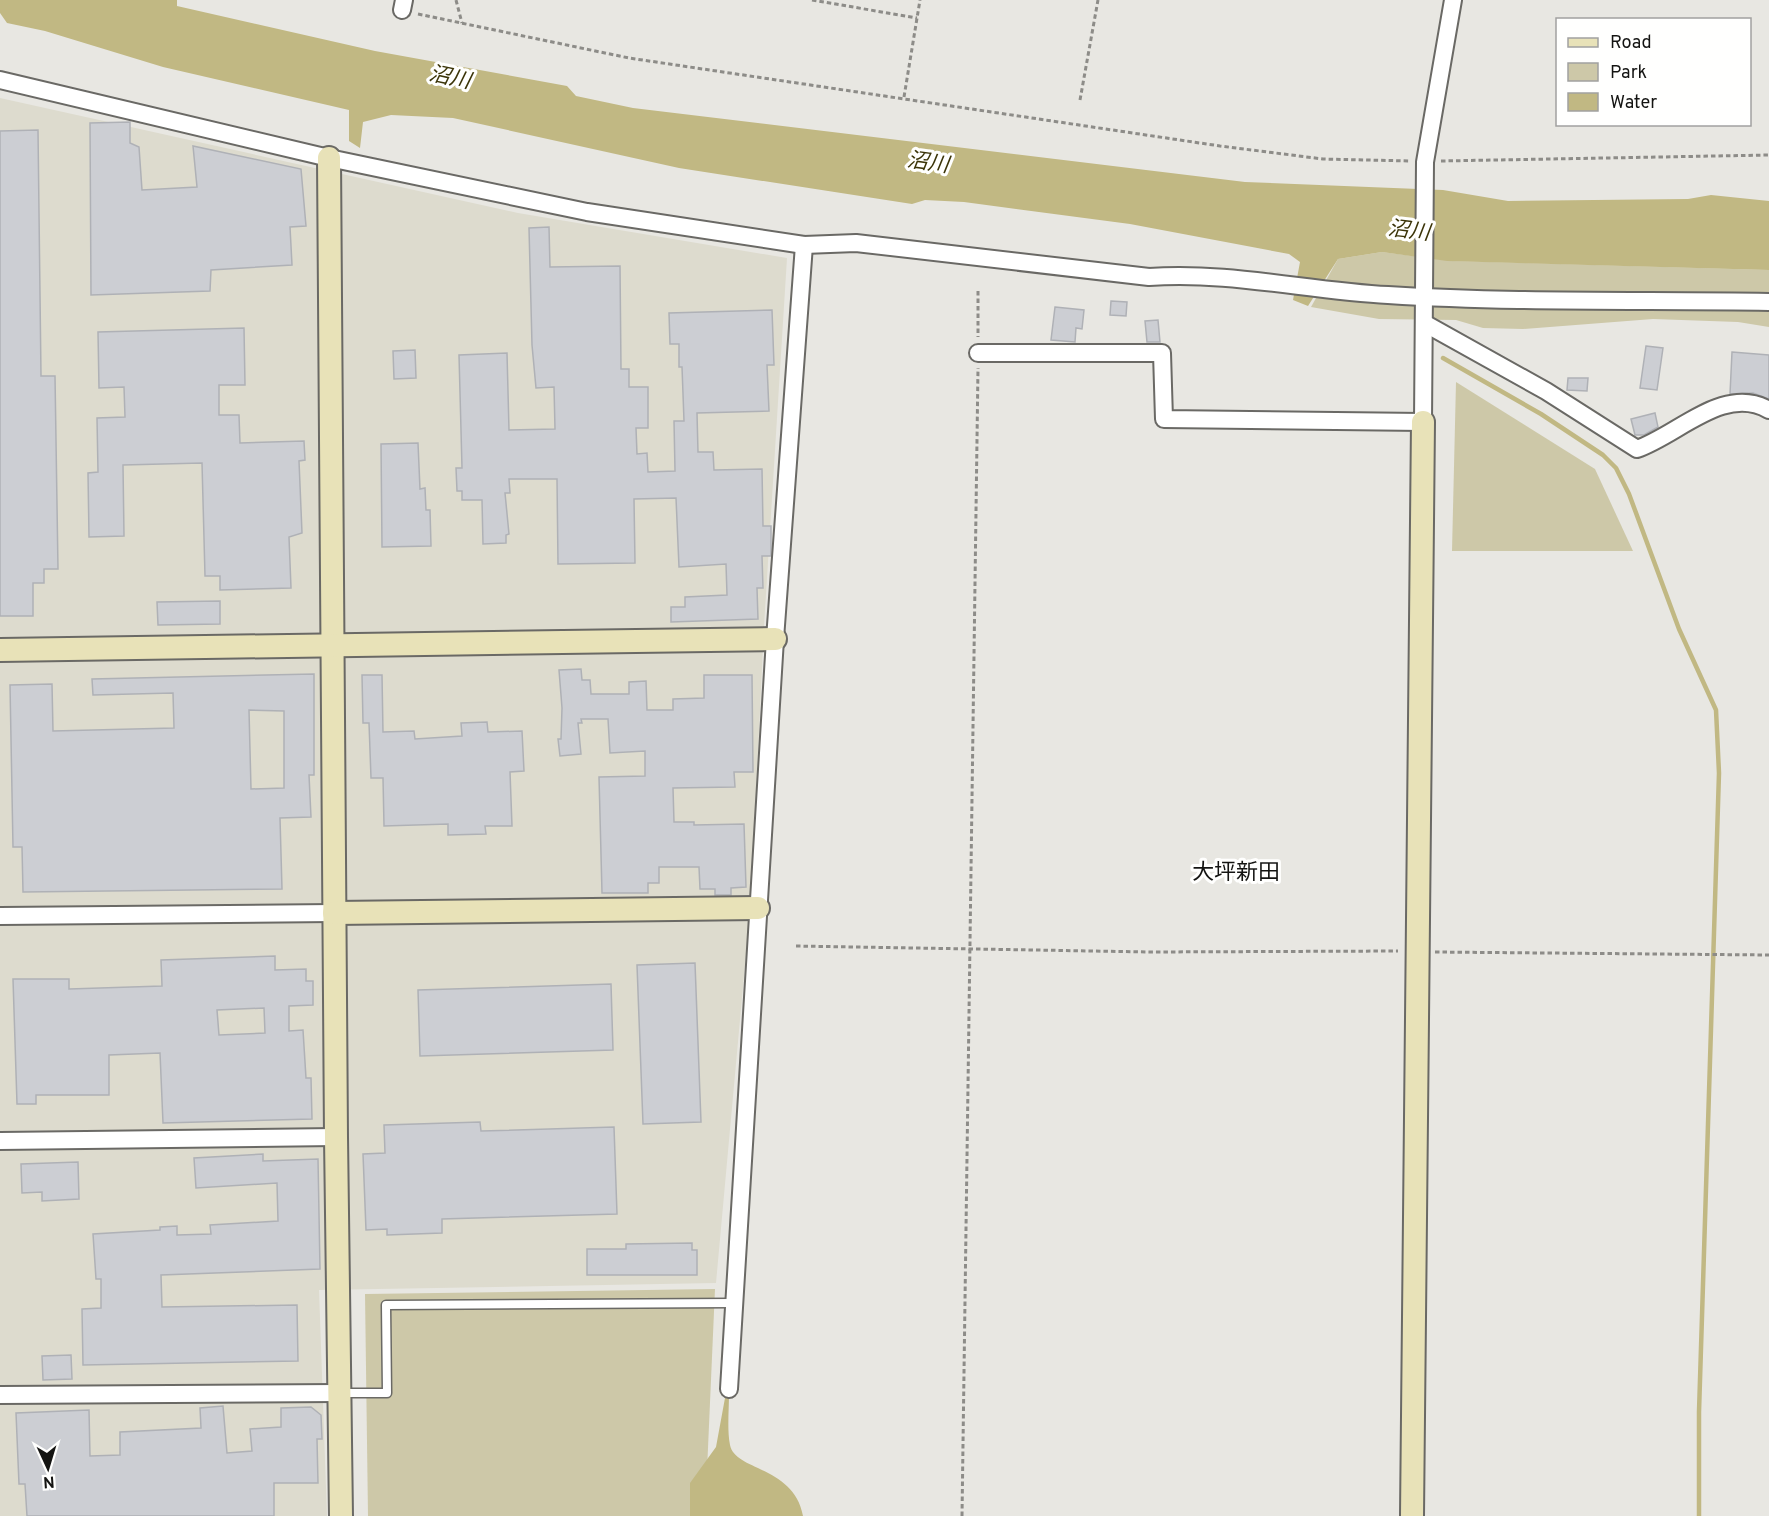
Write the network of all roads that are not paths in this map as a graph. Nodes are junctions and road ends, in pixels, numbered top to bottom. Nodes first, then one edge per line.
1 (1453, 0) edge
2 (0, 80) edge
3 (329, 158) junction
4 (804, 245) junction
5 (1424, 298) junction
6 (1769, 302) edge
7 (1424, 323) junction
8 (978, 353) road end
9 (1769, 410) edge
10 (1423, 422) junction
11 (776, 639) junction
12 (332, 645) junction
13 (0, 650) edge
14 (758, 908) junction
15 (334, 913) junction
16 (0, 916) edge
17 (336, 1137) junction
18 (0, 1141) edge
19 (733, 1304) junction
20 (729, 1389) dead end
21 (339, 1393) junction
22 (0, 1395) edge
23 (341, 1516) edge
24 (1413, 1516) edge

1 - 5 street
2 - 3 street
3 - 4 street
3 - 12 street
4 - 5 street
4 - 11 street
5 - 6 street
5 - 7 street
7 - 9 street
7 - 10 street
8 - 10 street
10 - 24 street
11 - 12 street
11 - 14 street
12 - 13 street
12 - 15 street
14 - 15 street
14 - 19 street
15 - 16 street
15 - 17 street
17 - 18 street
17 - 21 street
19 - 20 street
19 - 21 lane
21 - 22 street
21 - 23 street

